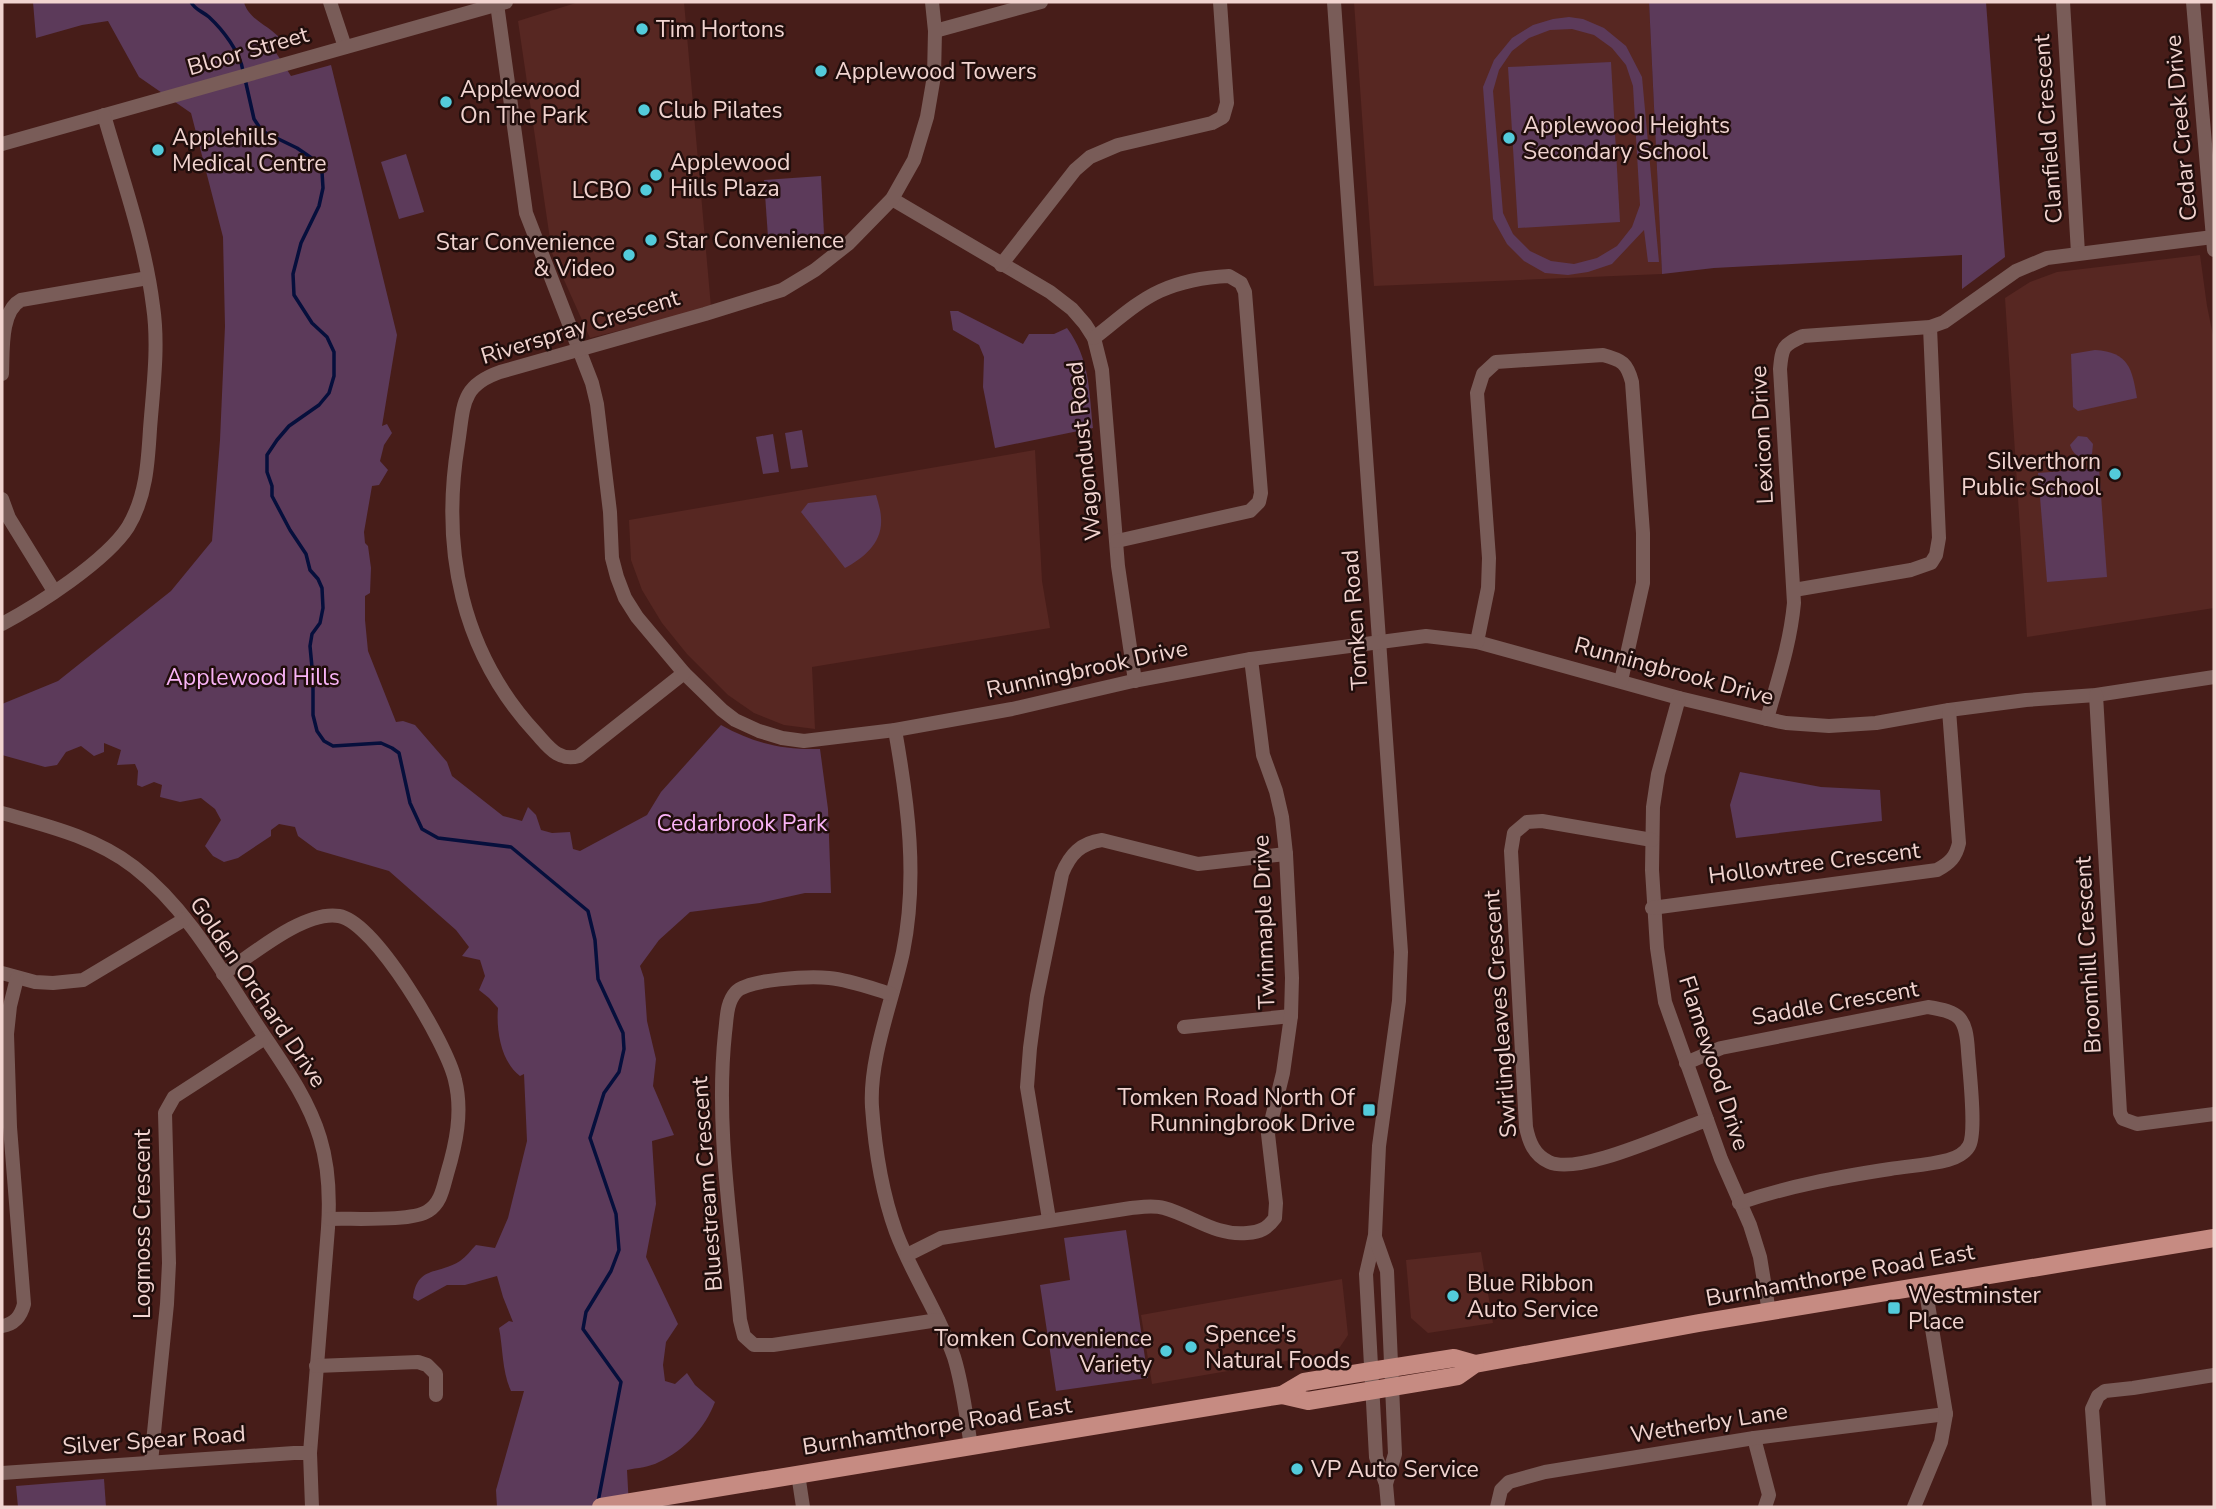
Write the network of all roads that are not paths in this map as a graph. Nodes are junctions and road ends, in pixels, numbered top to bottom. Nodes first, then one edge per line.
1 (330, 2) edge
2 (932, 2) edge
3 (1041, 2) edge
4 (1220, 2) edge
5 (1334, 2) edge
6 (2063, 2) edge
7 (2193, 2) edge
8 (501, 3) edge
9 (934, 31) junction
10 (345, 47) junction
11 (104, 115) junction
12 (2, 144) edge
13 (891, 199) junction
14 (2213, 243) edge
15 (2078, 253) junction
16 (1001, 265) junction
17 (148, 278) junction
18 (1930, 327) junction
19 (1094, 338) junction
20 (579, 350) junction
21 (2, 374) edge
22 (2, 499) edge
23 (1117, 541) junction
24 (1794, 590) junction
25 (54, 591) junction
26 (2, 624) edge
27 (1477, 642) junction
28 (1380, 643) junction
29 (1251, 659) junction
30 (684, 673) junction
31 (2214, 677) edge
32 (1135, 681) junction
33 (1621, 681) junction
34 (2096, 695) junction
35 (1679, 698) junction
36 (1949, 710) junction
37 (1768, 719) junction
38 (895, 730) junction
39 (2, 813) edge
40 (1651, 840) junction
41 (1286, 854) junction
42 (1653, 908) junction
43 (185, 919) junction
44 (2, 973) edge
45 (223, 974) junction
46 (18, 978) junction
47 (891, 993) junction
48 (1291, 1016) junction
49 (1184, 1027) dead end
50 (265, 1038) junction
51 (1686, 1063) junction
52 (2214, 1114) edge
53 (1707, 1120) junction
54 (1740, 1203) junction
55 (329, 1219) junction
56 (1049, 1219) junction
57 (1374, 1235) junction
58 (2214, 1238) edge
59 (907, 1255) junction
60 (1925, 1286) junction
61 (1769, 1312) junction
62 (938, 1320) junction
63 (2, 1326) edge
64 (1475, 1364) junction
65 (316, 1366) junction
66 (1391, 1367) junction
67 (1371, 1370) junction
68 (2214, 1375) edge
69 (1392, 1386) junction
70 (1372, 1390) junction
71 (436, 1395) dead end
72 (1282, 1395) junction
73 (1946, 1415) junction
74 (1754, 1438) junction
75 (971, 1446) junction
76 (310, 1453) junction
77 (151, 1462) junction
78 (2, 1473) edge
79 (798, 1474) junction
80 (1387, 1484) junction
81 (606, 1506) edge
82 (312, 1507) edge
83 (803, 1507) edge
84 (1388, 1507) edge
85 (1497, 1507) edge
86 (1765, 1507) edge
87 (1914, 1507) edge
88 (2099, 1507) edge

1 - 10 street
2 - 9 street, Riverspray Crescent
3 - 9 street
4 - 16 street
5 - 28 street, Tomken Road
6 - 15 street, Clanfield Crescent
7 - 14 street, Cedar Creek Drive
8 - 10 street, Bloor Street
8 - 20 street, Runningbrook Drive
9 - 13 street, Riverspray Crescent
10 - 11 street, Bloor Street
11 - 12 street, Bloor Street
11 - 17 street
13 - 16 street, Wagondust Road
13 - 20 street, Riverspray Crescent
14 - 15 street, Lexicon Drive
15 - 18 street, Lexicon Drive
16 - 19 street, Wagondust Road
17 - 21 street
17 - 25 street
18 - 24 street
18 - 24 street, Lexicon Drive
19 - 23 street, Wagondust Road
19 - 23 street
20 - 30 street, Runningbrook Drive
20 - 30 street, Riverspray Crescent
22 - 25 street
23 - 32 street, Wagondust Road
24 - 37 street, Lexicon Drive
25 - 26 street
27 - 28 street, Runningbrook Drive
27 - 33 street, Runningbrook Drive
27 - 33 street
28 - 29 street, Runningbrook Drive
28 - 57 street, Tomken Road
29 - 32 street, Runningbrook Drive
29 - 41 street, Twinmaple Drive
30 - 38 street, Runningbrook Drive
31 - 34 street, Runningbrook Drive
32 - 38 street, Runningbrook Drive
33 - 35 street, Runningbrook Drive
34 - 36 street, Runningbrook Drive
34 - 52 street, Broomhill Crescent
35 - 37 street, Runningbrook Drive
35 - 40 street, Flamewood Drive
36 - 37 street, Runningbrook Drive
36 - 42 street, Hollowtree Crescent
38 - 47 street
39 - 43 street, Golden Orchard Drive
40 - 42 street, Flamewood Drive
40 - 53 street, Swirlingleaves Crescent
41 - 48 street, Twinmaple Drive
41 - 56 street
42 - 51 street, Flamewood Drive
43 - 45 street, Golden Orchard Drive
43 - 46 street
44 - 46 street
45 - 50 street, Golden Orchard Drive
45 - 55 street
46 - 63 street
47 - 59 street
47 - 62 street, Bluestream Crescent
48 - 49 street
48 - 56 street, Twinmaple Drive
50 - 55 street, Golden Orchard Drive
50 - 77 street, Logmoss Crescent
51 - 53 street, Flamewood Drive
51 - 54 street, Saddle Crescent
53 - 54 street, Flamewood Drive
54 - 61 street, Flamewood Drive
55 - 65 street, Golden Orchard Drive
56 - 59 street, Twinmaple Drive
57 - 66 street, Tomken Road
57 - 67 street, Tomken Road
58 - 60 main road, Burnhamthorpe Road East
59 - 62 street
60 - 61 main road, Burnhamthorpe Road East
60 - 73 street
61 - 64 main road, Burnhamthorpe Road East
62 - 75 street
64 - 66 main road, Burnhamthorpe Road East
64 - 69 main road, Burnhamthorpe Road East
65 - 71 street
65 - 76 street, Golden Orchard Drive
66 - 67 main road, Burnhamthorpe Road East
66 - 69 street, Tomken Road
67 - 70 street, Tomken Road
67 - 72 main road, Burnhamthorpe Road East
68 - 88 street
69 - 70 main road, Burnhamthorpe Road East
69 - 80 street, Tomken Road
70 - 72 main road, Burnhamthorpe Road East
70 - 80 street, Tomken Road
72 - 75 main road, Burnhamthorpe Road East
73 - 74 street, Wetherby Lane
73 - 87 street
74 - 85 street, Wetherby Lane
74 - 86 street
75 - 79 main road, Burnhamthorpe Road East
76 - 77 street, Silver Spear Road
76 - 82 street, Golden Orchard Drive
77 - 78 street, Silver Spear Road
79 - 81 main road, Burnhamthorpe Road East
79 - 83 street
80 - 84 street, Tomken Road

